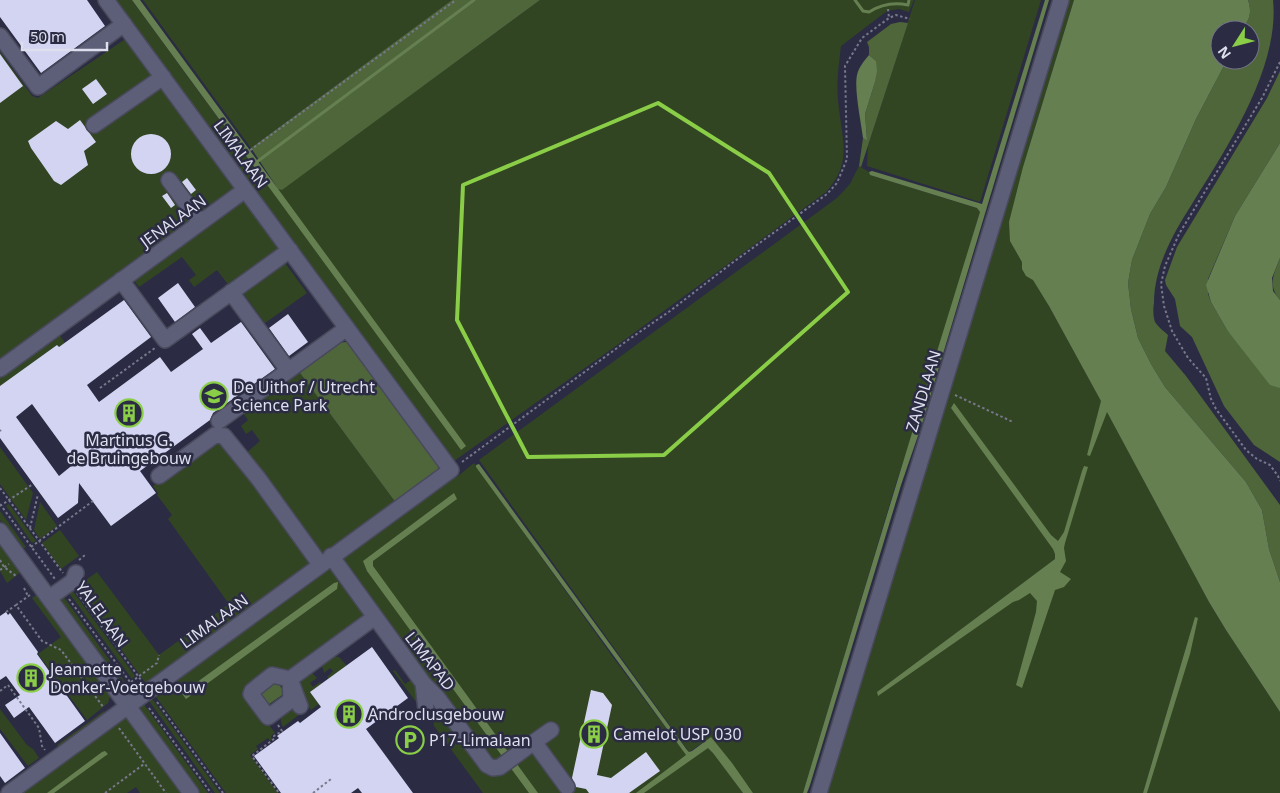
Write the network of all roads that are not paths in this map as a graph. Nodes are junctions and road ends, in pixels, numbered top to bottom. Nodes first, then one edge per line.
1 (106, 0) edge
2 (1061, 0) edge
3 (124, 24) junction
4 (0, 36) edge
5 (162, 77) junction
6 (94, 126) dead end
7 (169, 180) dead end
8 (245, 190) junction
9 (200, 222) junction
10 (290, 250) junction
11 (121, 280) junction
12 (231, 292) junction
13 (347, 328) junction
14 (0, 369) edge
15 (288, 370) junction
16 (219, 421) dead end
17 (159, 476) dead end
18 (0, 531) edge
19 (326, 560) junction
20 (73, 580) road end
21 (49, 598) junction
22 (375, 617) junction
23 (290, 679) junction
24 (423, 683) junction
25 (128, 706) junction
26 (300, 706) dead end
27 (426, 710) dead end
28 (551, 730) dead end
29 (534, 742) junction
30 (567, 786) dead end
31 (9, 793) edge
32 (191, 793) edge
33 (819, 793) edge

1 - 3 street, LIMALAAN
2 - 33 street, ZANDLAAN
3 - 4 street
3 - 5 street, LIMALAAN
5 - 6 street
5 - 8 street, LIMALAAN
7 - 9 street
8 - 9 street, JENALAAN
8 - 10 street, LIMALAAN
9 - 11 street, JENALAAN
10 - 12 street
10 - 13 street, LIMALAAN
11 - 12 street
11 - 14 street, JENALAAN
12 - 15 street
13 - 15 street
13 - 19 street, LIMALAAN
15 - 16 street
17 - 19 street
18 - 21 street, YALELAAN
19 - 22 street, LIMAPAD
19 - 25 street, LIMALAAN
20 - 21 street
21 - 25 street, YALELAAN
22 - 23 street
22 - 24 street, LIMAPAD
23 - 23 street
23 - 26 street
24 - 27 street
24 - 29 street, LIMAPAD
25 - 31 street, LIMALAAN
25 - 32 street, YALELAAN
28 - 29 street, LIMAPAD
29 - 30 street

